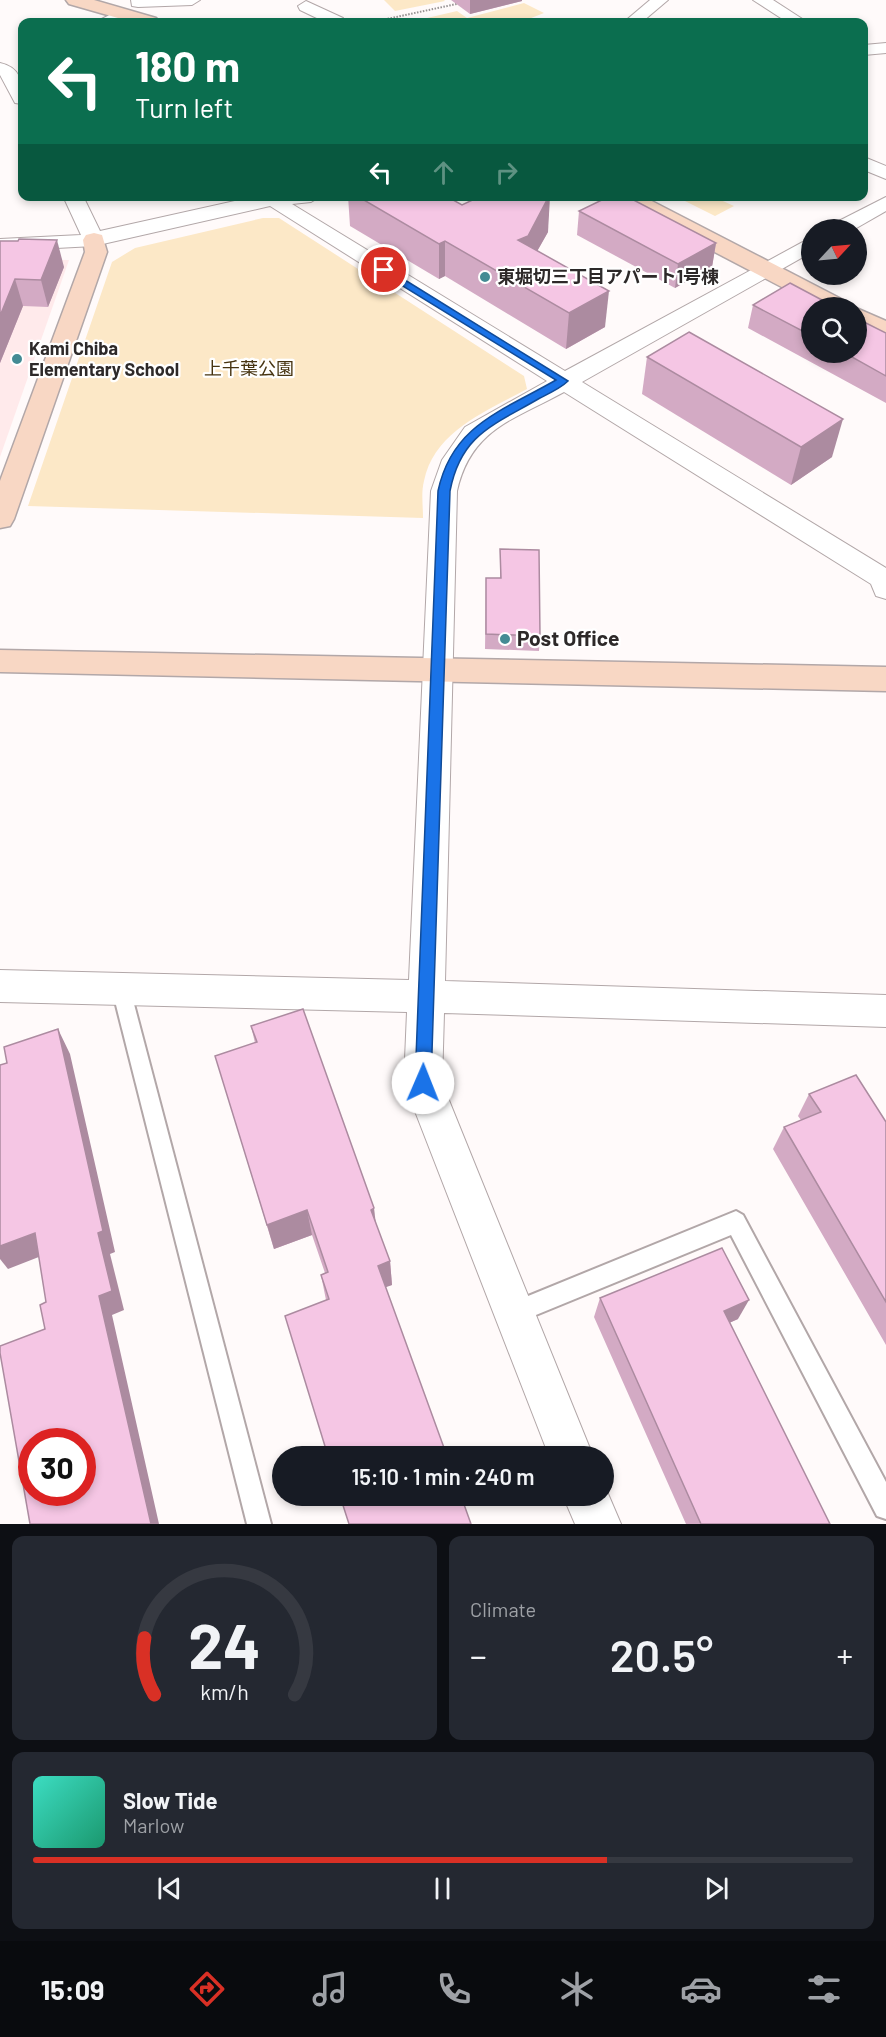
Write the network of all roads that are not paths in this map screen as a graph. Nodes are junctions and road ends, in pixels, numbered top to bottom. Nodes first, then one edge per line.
1 (75, 0) edge
2 (192, 0) edge
3 (660, 0) edge
4 (761, 0) edge
5 (138, 1) edge
6 (305, 3) edge
7 (113, 18) edge
8 (330, 18) edge
9 (637, 18) edge
10 (791, 18) edge
11 (886, 48) edge
12 (868, 50) edge
13 (8, 72) edge
14 (18, 91) edge
15 (868, 164) edge
16 (886, 172) edge
17 (75, 201) edge
18 (260, 201) edge
19 (276, 201) edge
20 (636, 201) edge
21 (886, 203) edge
22 (856, 219) edge
23 (94, 240) junction
24 (0, 245) edge
25 (801, 249) edge
26 (764, 268) junction
27 (820, 297) edge
28 (867, 321) edge
29 (886, 331) edge
30 (563, 381) junction
31 (0, 519) edge
32 (886, 589) edge
33 (0, 661) edge
34 (436, 670) junction
35 (886, 679) edge
36 (0, 986) edge
37 (121, 989) junction
38 (424, 996) junction
39 (886, 1011) edge
40 (514, 1313) junction
41 (567, 1446) edge
42 (590, 1506) edge
43 (886, 1507) edge
44 (259, 1524) edge
45 (598, 1524) edge

1 - 7 street
2 - 5 street
3 - 9 street
4 - 10 street
5 - 7 street
6 - 8 street
11 - 12 street
13 - 14 street
15 - 16 street
17 - 23 street
18 - 23 street
19 - 30 street
20 - 26 street
21 - 22 street
23 - 24 street
23 - 31 street
25 - 26 street
26 - 27 street
26 - 30 street
28 - 29 street
30 - 32 street
30 - 34 street
33 - 34 street
34 - 35 street
34 - 38 street
36 - 37 street
37 - 38 street
37 - 44 lane
38 - 39 street
38 - 40 street
40 - 41 street
40 - 43 lane
42 - 45 street

